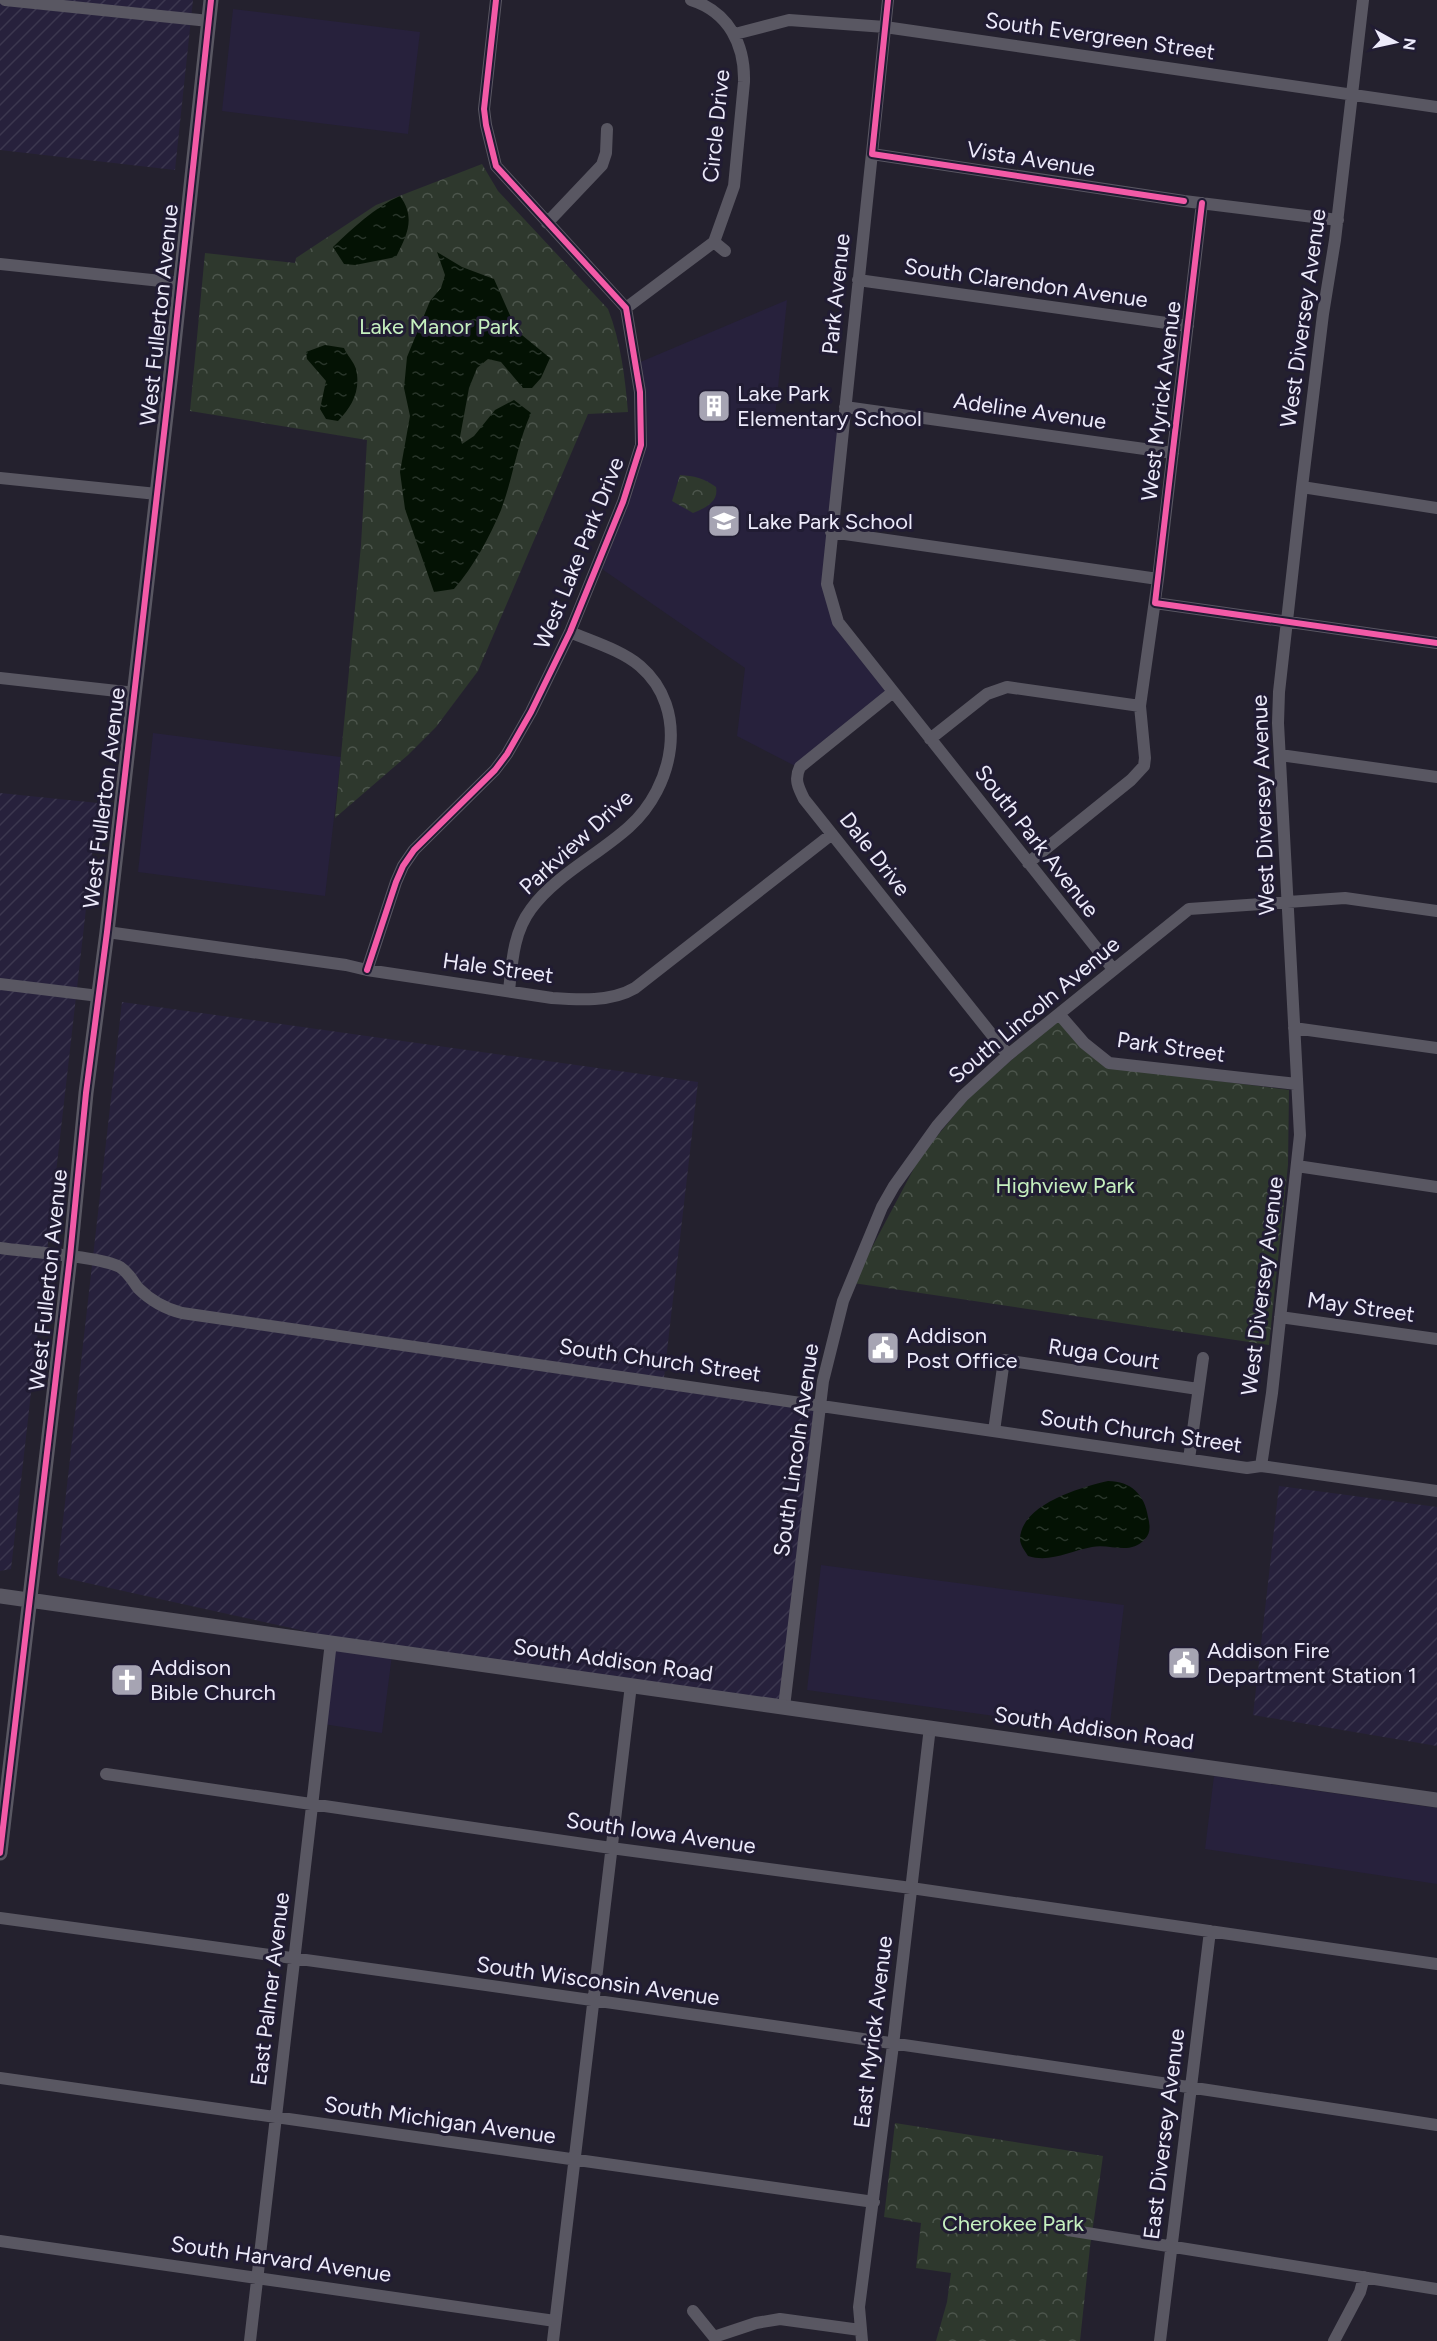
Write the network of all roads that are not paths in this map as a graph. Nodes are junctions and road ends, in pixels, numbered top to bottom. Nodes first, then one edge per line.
1 (5, 0) edge
2 (211, 0) edge
3 (496, 0) edge
4 (692, 0) edge
5 (888, 0) edge
6 (1364, 0) edge
7 (209, 21) junction
8 (885, 27) junction
9 (735, 34) junction
10 (1352, 93) junction
11 (1437, 107) edge
12 (607, 129) dead end
13 (872, 154) junction
14 (1202, 203) junction
15 (1338, 220) junction
16 (547, 223) junction
17 (714, 242) junction
18 (725, 251) dead end
19 (0, 264) edge
20 (858, 280) junction
21 (180, 283) junction
22 (626, 308) junction
23 (1188, 326) junction
24 (845, 407) junction
25 (1173, 453) junction
26 (0, 478) edge
27 (1302, 487) junction
28 (157, 494) junction
29 (1437, 508) edge
30 (831, 532) junction
31 (1158, 579) junction
32 (1155, 603) junction
33 (1286, 622) junction
34 (570, 632) junction
35 (1437, 643) edge
36 (0, 678) edge
37 (893, 692) junction
38 (135, 693) junction
39 (1140, 706) junction
40 (930, 739) junction
41 (1280, 755) junction
42 (1437, 777) edge
43 (832, 834) junction
44 (1028, 862) junction
45 (1287, 901) junction
46 (1437, 911) edge
47 (107, 932) junction
48 (1113, 969) junction
49 (367, 970) junction
50 (0, 984) edge
51 (509, 991) junction
52 (99, 996) junction
53 (1059, 1014) junction
54 (1294, 1028) junction
55 (1437, 1048) edge
56 (1008, 1055) junction
57 (1297, 1084) junction
58 (1297, 1166) junction
59 (1437, 1187) edge
60 (0, 1248) edge
61 (70, 1257) junction
62 (1280, 1317) junction
63 (1437, 1339) edge
64 (1203, 1358) dead end
65 (1198, 1389) junction
66 (820, 1405) junction
67 (994, 1431) junction
68 (1189, 1459) junction
69 (1261, 1466) junction
70 (1437, 1491) edge
71 (0, 1596) edge
72 (30, 1599) junction
73 (331, 1642) junction
74 (631, 1685) junction
75 (784, 1707) junction
76 (930, 1727) junction
77 (106, 1774) dead end
78 (1437, 1800) edge
79 (314, 1803) junction
80 (611, 1848) junction
81 (0, 1853) edge
82 (911, 1888) junction
83 (0, 1918) edge
84 (1210, 1931) junction
85 (295, 1958) junction
86 (1437, 1964) edge
87 (593, 2001) junction
88 (893, 2045) junction
89 (0, 2078) edge
90 (1190, 2087) junction
91 (276, 2117) junction
92 (1437, 2125) edge
93 (574, 2160) junction
94 (874, 2202) junction
95 (1068, 2230) dead end
96 (0, 2241) edge
97 (1171, 2247) junction
98 (258, 2277) junction
99 (1364, 2277) junction
100 (1437, 2289) edge
101 (693, 2311) dead end
102 (555, 2321) junction
103 (861, 2335) edge
104 (712, 2339) edge
105 (250, 2341) edge
106 (553, 2341) edge
107 (1160, 2341) edge
108 (1334, 2341) edge

1 - 7 street
2 - 7 street, West Fullerton Avenue
3 - 16 street
4 - 9 street, Circle Drive
5 - 8 street, Park Avenue
6 - 10 street, West Diversey Avenue
7 - 21 street, West Fullerton Avenue
8 - 9 street, South Evergreen Street
8 - 10 street, South Evergreen Street
8 - 13 street, Park Avenue
9 - 17 street, Circle Drive
10 - 11 street, South Evergreen Street
10 - 15 street, West Diversey Avenue
12 - 16 street
13 - 14 street, Vista Avenue
13 - 20 street, Park Avenue
14 - 15 street, Vista Avenue
14 - 23 street, West Myrick Avenue
15 - 27 street, West Diversey Avenue
16 - 22 street
17 - 18 street
17 - 22 street
19 - 21 street
20 - 23 street, South Clarendon Avenue
20 - 24 street, Park Avenue
21 - 28 street, West Fullerton Avenue
22 - 34 street, West Lake Park Drive
23 - 25 street, West Myrick Avenue
24 - 25 street, Adeline Avenue
24 - 30 street, Park Avenue
25 - 31 street, West Myrick Avenue
26 - 28 street
27 - 29 street
27 - 33 street, West Diversey Avenue
28 - 38 street, West Fullerton Avenue
30 - 31 street
30 - 37 street, Park Avenue
31 - 32 street, West Myrick Avenue
32 - 33 street
32 - 39 street, West Myrick Avenue
33 - 35 street
33 - 41 street, West Diversey Avenue
34 - 49 street, West Lake Park Drive
34 - 51 street, Parkview Drive
36 - 38 street
37 - 40 street, Park Avenue
37 - 43 street, Dale Drive
38 - 47 street, West Fullerton Avenue
39 - 40 street
39 - 44 street, West Myrick Avenue
40 - 44 street, South Park Avenue
41 - 42 street
41 - 45 street, West Diversey Avenue
43 - 51 street, Hale Street
43 - 56 street, Dale Drive
44 - 48 street, South Park Avenue
45 - 46 street, South Lincoln Avenue
45 - 48 street, South Lincoln Avenue
45 - 54 street, West Diversey Avenue
47 - 49 street, Hale Street
47 - 52 street, West Fullerton Avenue
48 - 53 street, South Lincoln Avenue
49 - 51 street, Hale Street
50 - 52 street
52 - 61 street, West Fullerton Avenue
53 - 56 street, South Lincoln Avenue
53 - 57 street, Park Street
54 - 55 street
54 - 57 street, West Diversey Avenue
56 - 66 street, South Lincoln Avenue
57 - 58 street, West Diversey Avenue
58 - 59 street
58 - 62 street, West Diversey Avenue
60 - 61 street, South Church Street
61 - 66 street, South Church Street
61 - 72 street, West Fullerton Avenue
62 - 63 street, May Street
62 - 69 street, West Diversey Avenue
64 - 65 street
65 - 67 street, Ruga Court
65 - 68 street
66 - 67 street, South Church Street
66 - 75 street, South Lincoln Avenue
67 - 68 street, South Church Street
68 - 69 street, South Church Street
69 - 70 street, South Church Street
71 - 72 street, South Addison Road
72 - 73 street, South Addison Road
72 - 81 street, West Fullerton Avenue
73 - 74 street, South Addison Road
73 - 79 street, East Palmer Avenue
74 - 75 street, South Addison Road
74 - 80 street
75 - 76 street, South Addison Road
76 - 78 street, South Addison Road
76 - 82 street, East Myrick Avenue
77 - 79 street, South Iowa Avenue
79 - 80 street, South Iowa Avenue
79 - 85 street, East Palmer Avenue
80 - 82 street, South Iowa Avenue
80 - 87 street
82 - 84 street, South Iowa Avenue
82 - 88 street, East Myrick Avenue
83 - 85 street, South Wisconsin Avenue
84 - 86 street, South Iowa Avenue
84 - 90 street, East Diversey Avenue
85 - 87 street, South Wisconsin Avenue
85 - 91 street, East Palmer Avenue
87 - 88 street, South Wisconsin Avenue
87 - 93 street
88 - 90 street, South Wisconsin Avenue
88 - 94 street, East Myrick Avenue
89 - 91 street, South Michigan Avenue
90 - 92 street, South Wisconsin Avenue
90 - 97 street, East Diversey Avenue
91 - 93 street, South Michigan Avenue
91 - 98 street, East Palmer Avenue
93 - 94 street, South Michigan Avenue
93 - 102 street
94 - 103 street, East Myrick Avenue
95 - 97 street
96 - 98 street, South Harvard Avenue
97 - 99 street
97 - 107 street, East Diversey Avenue
98 - 102 street, South Harvard Avenue
98 - 105 street, East Palmer Avenue
99 - 100 street
99 - 108 street
101 - 104 street
102 - 106 street
103 - 104 street

